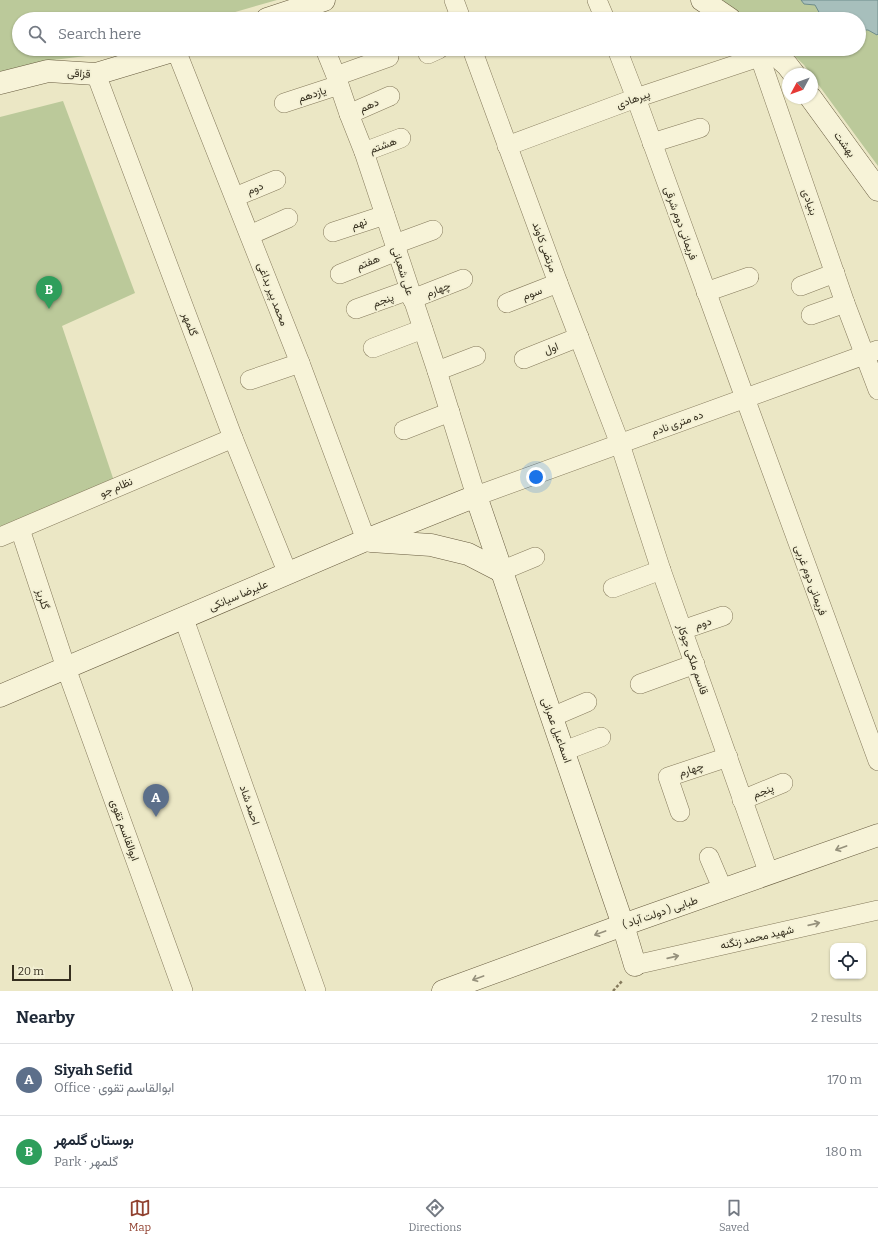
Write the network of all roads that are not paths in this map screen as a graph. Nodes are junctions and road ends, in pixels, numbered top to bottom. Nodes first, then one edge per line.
1 (454, 0) edge
2 (597, 0) edge
3 (702, 0) edge
4 (314, 8) edge
5 (297, 12) edge
6 (458, 12) edge
7 (602, 12) edge
8 (720, 12) edge
9 (158, 56) edge
10 (180, 56) edge
11 (328, 56) edge
12 (475, 56) edge
13 (620, 56) edge
14 (751, 56) edge
15 (763, 56) edge
16 (770, 56) edge
17 (388, 57) dead end
18 (789, 68) edge
19 (96, 74) junction
20 (337, 81) junction
21 (0, 83) edge
22 (390, 96) dead end
23 (636, 98) junction
24 (284, 103) dead end
25 (815, 104) edge
26 (349, 114) junction
27 (700, 128) dead end
28 (402, 138) dead end
29 (652, 142) junction
30 (508, 146) junction
31 (364, 152) junction
32 (276, 180) dead end
33 (878, 190) edge
34 (235, 197) junction
35 (385, 215) junction
36 (288, 218) dead end
37 (433, 230) dead end
38 (333, 232) dead end
39 (250, 235) junction
40 (396, 248) junction
41 (835, 273) junction
42 (340, 274) dead end
43 (749, 277) dead end
44 (463, 279) dead end
45 (558, 283) junction
46 (801, 286) dead end
47 (706, 292) junction
48 (411, 294) junction
49 (507, 303) dead end
50 (845, 303) junction
51 (356, 309) dead end
52 (811, 315) dead end
53 (423, 329) junction
54 (579, 338) junction
55 (373, 348) dead end
56 (871, 352) edge
57 (476, 356) dead end
58 (524, 359) dead end
59 (300, 363) junction
60 (437, 371) junction
61 (250, 380) dead end
62 (878, 390) edge
63 (744, 398) junction
64 (450, 412) junction
65 (404, 430) dead end
66 (233, 438) junction
67 (620, 444) junction
68 (476, 496) junction
69 (20, 529) junction
70 (0, 537) edge
71 (366, 540) junction
72 (535, 557) dead end
73 (661, 570) junction
74 (501, 571) junction
75 (288, 574) junction
76 (613, 588) dead end
77 (723, 616) dead end
78 (184, 618) junction
79 (682, 630) junction
80 (695, 664) junction
81 (66, 668) junction
82 (640, 684) dead end
83 (0, 696) edge
84 (587, 702) dead end
85 (552, 717) junction
86 (601, 737) dead end
87 (564, 751) junction
88 (728, 757) junction
89 (878, 761) edge
90 (783, 783) dead end
91 (742, 800) junction
92 (680, 812) dead end
93 (878, 834) edge
94 (710, 857) dead end
95 (769, 874) junction
96 (723, 890) junction
97 (878, 910) edge
98 (623, 924) junction
99 (635, 965) joint
100 (183, 991) edge
101 (316, 991) edge
102 (443, 991) edge

1 - 6 street
2 - 7 street
3 - 8 street
4 - 5 street
9 - 19 street, قزاقی
10 - 34 street, محمد پیر بداغی
11 - 20 street, علی شعبانی
12 - 30 street, مرتضی کاوند
13 - 23 street, فریمانی دوم شرقی
14 - 23 street, پیرهادی
15 - 41 street, بنیادی
16 - 18 street
17 - 20 street, یازدهم
19 - 21 street, قزاقی
19 - 66 street, گلمهر
20 - 24 street, یازدهم
20 - 26 street, علی شعبانی
22 - 26 street, دهم
23 - 29 street, فریمانی دوم شرقی
23 - 30 street, پیرهادی
25 - 33 street, بهشت
26 - 31 street, علی شعبانی
27 - 29 street
28 - 31 street, هشتم
29 - 47 street, فریمانی دوم شرقی
30 - 45 street, مرتضی کاوند
31 - 35 street, علی شعبانی
32 - 34 street, دوم
34 - 39 street, محمد پیر بداغی
35 - 38 street, نهم
35 - 40 street, علی شعبانی
36 - 39 street
37 - 40 street, هفتم
39 - 59 street, محمد پیر بداغی
40 - 42 street, هفتم
40 - 48 street, علی شعبانی
41 - 46 street
41 - 50 street, بنیادی
43 - 47 street
44 - 48 street, چهارم
45 - 49 street, سوم
45 - 54 street, مرتضی کاوند
47 - 63 street, فریمانی دوم شرقی
48 - 51 street, پنجم
48 - 53 street, علی شعبانی
50 - 52 street
50 - 56 street, بنیادی
53 - 55 street
53 - 60 street, علی شعبانی
54 - 58 street, اول
54 - 67 street, مرتضی کاوند
56 - 62 street, بنیادی
56 - 63 street, ده متری نادم
57 - 60 street
59 - 61 street
59 - 71 street, محمد پیر بداغی
60 - 64 street, علی شعبانی
63 - 67 street, ده متری نادم
63 - 89 street, فریمانی دوم غربی
64 - 65 street
64 - 68 street, علی شعبانی
66 - 69 street, نظام جو
66 - 75 street, گلمهر
67 - 68 street, ده متری نادم
67 - 73 street, قاسم ملکی جوکار
68 - 71 street, علیرضا سیانکی
68 - 74 street, اسماعیل عمرانی
69 - 70 street, نظام جو
69 - 81 street, گلریز
71 - 74 street
71 - 75 street, علیرضا سیانکی
72 - 74 street
73 - 76 street
73 - 79 street, قاسم ملکی جوکار
74 - 85 street, اسماعیل عمرانی
75 - 78 street, علیرضا سیانکی
77 - 79 street, دوم
78 - 81 street, علیرضا سیانکی
78 - 101 street, احمد شاد
79 - 80 street, قاسم ملکی جوکار
80 - 82 street
80 - 88 street, قاسم ملکی جوکار
81 - 83 street, علیرضا سیانکی
81 - 100 street, ابوالقاسم تقوی
84 - 85 street
85 - 87 street, اسماعیل عمرانی
86 - 87 street
87 - 98 street, اسماعیل عمرانی
88 - 91 street, قاسم ملکی جوکار
88 - 92 street, چهارم
90 - 91 street, پنجم
91 - 95 street, قاسم ملکی جوکار
93 -> 95 street, طبایی ( دولت آباد )
94 - 96 street
95 - 96 street, طبایی ( دولت آباد )
96 - 98 street, طبایی ( دولت آباد )
99 -> 97 street, شهید محمد زنگنه
98 - 99 street, اسماعیل عمرانی
98 -> 102 street, طبایی ( دولت آباد )

